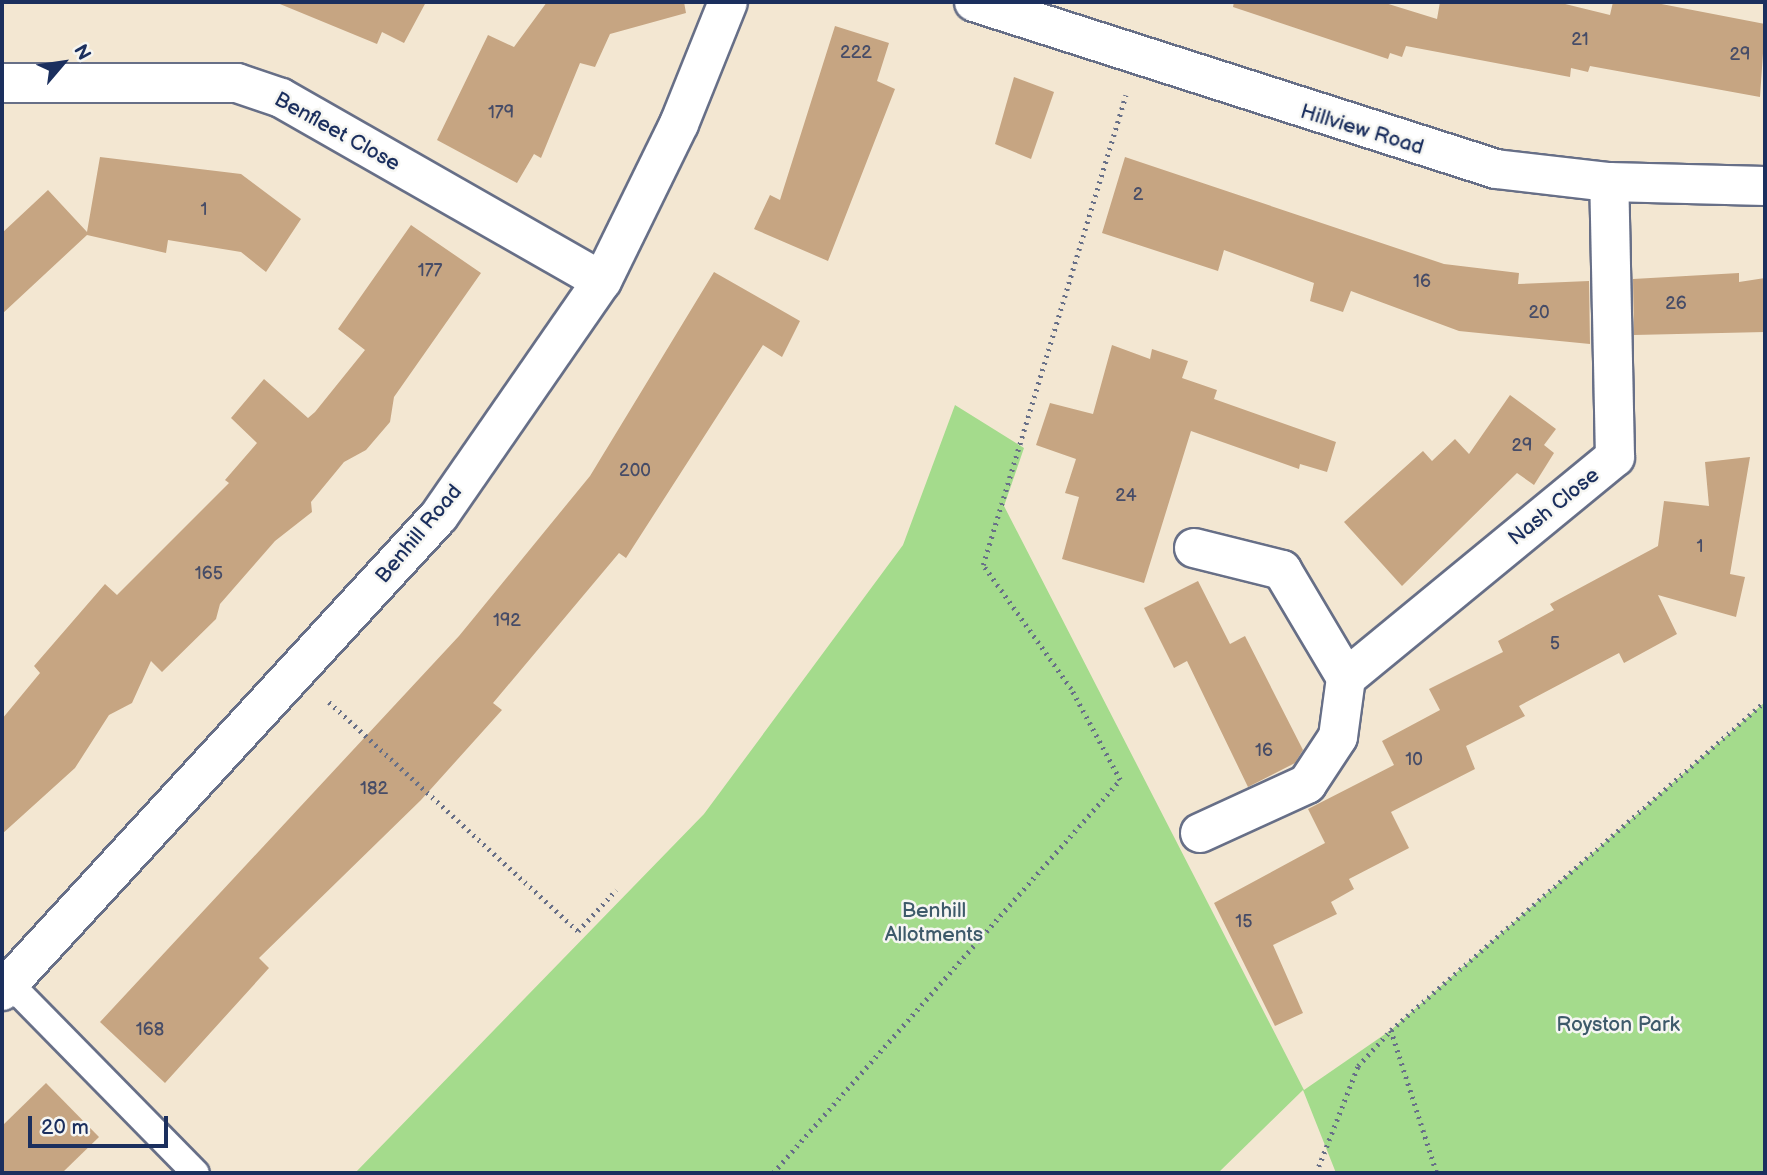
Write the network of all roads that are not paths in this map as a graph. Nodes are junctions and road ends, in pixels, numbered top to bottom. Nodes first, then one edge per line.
1 (728, 2) edge
2 (974, 2) edge
3 (2, 83) edge
4 (1609, 181) junction
5 (1765, 186) edge
6 (602, 281) junction
7 (1194, 548) dead end
8 (1346, 678) junction
9 (1200, 833) dead end
10 (6, 987) edge
11 (196, 1173) edge

1 - 6 street, Benhill Road
2 - 4 street, Hillview Road
3 - 6 street, Benfleet Close
4 - 5 street, Hillview Road
4 - 8 street, Nash Close
6 - 10 street, Benhill Road
7 - 8 street
8 - 9 street
10 - 11 lane

